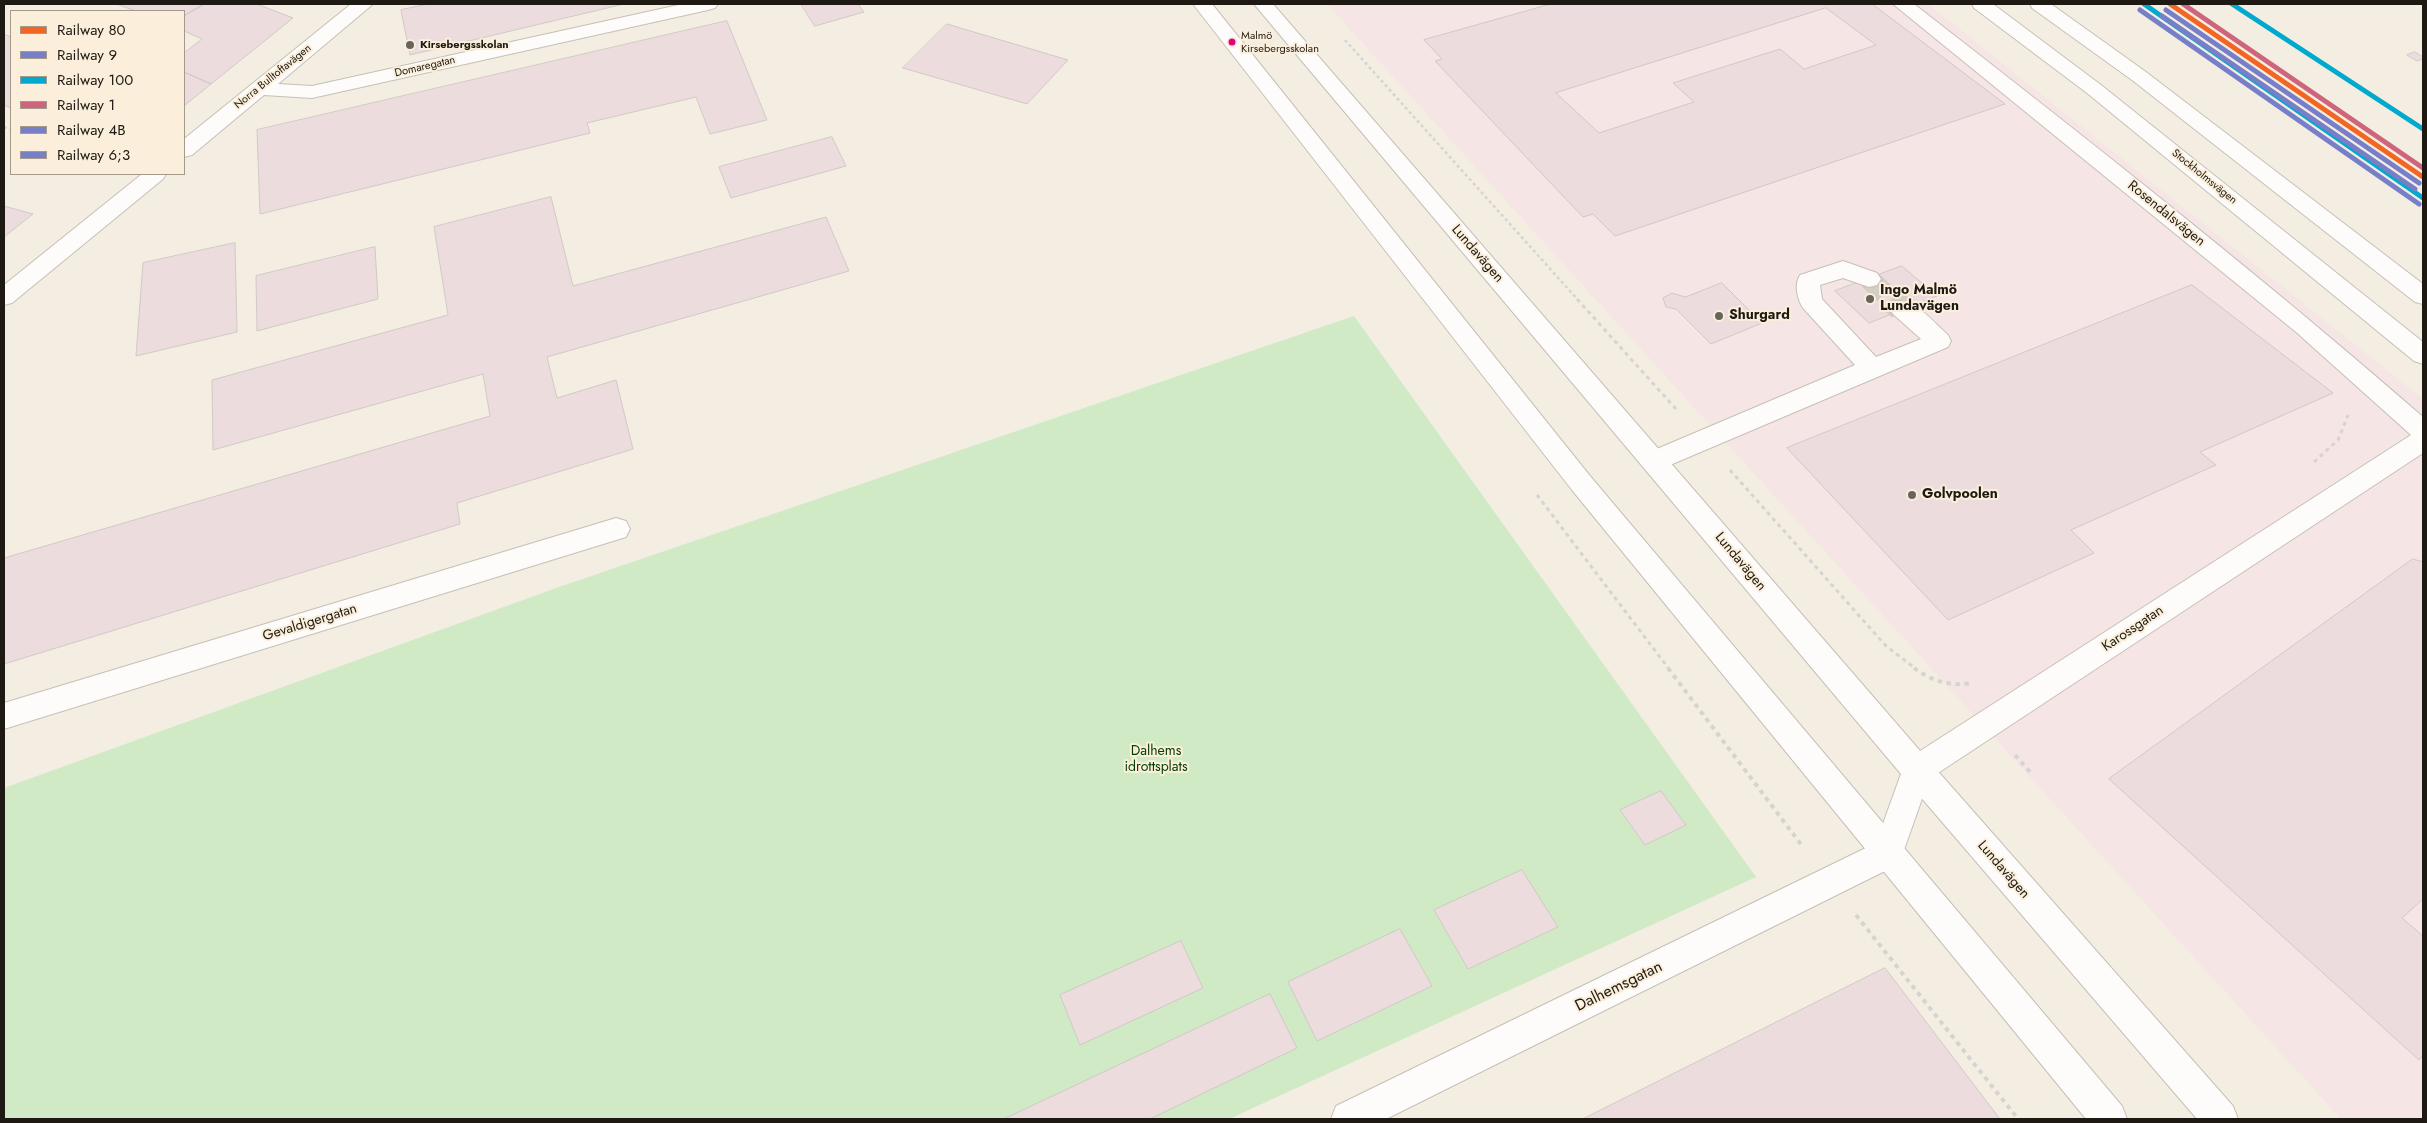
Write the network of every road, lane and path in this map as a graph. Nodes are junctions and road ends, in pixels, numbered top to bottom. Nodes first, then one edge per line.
1 (708, 4) edge
2 (1202, 4) edge
3 (1262, 4) edge
4 (1902, 4) edge
5 (1981, 4) edge
6 (2039, 4) edge
7 (353, 6) edge
8 (258, 89) junction
9 (185, 149) edge
10 (154, 175) edge
11 (1869, 280) tunnel mouth
12 (2423, 296) edge
13 (4, 297) edge
14 (1901, 308) tunnel mouth
15 (2423, 355) edge
16 (1872, 368) junction
17 (2423, 431) edge
18 (2423, 440) edge
19 (1654, 461) junction
20 (1535, 493) dead end
21 (616, 529) dead end
22 (4, 716) edge
23 (1916, 770) junction
24 (1888, 853) junction
25 (1830, 883) junction
26 (1349, 1119) edge
27 (2018, 1119) edge
28 (2109, 1119) edge
29 (2220, 1119) edge

1 - 8 main road, Domaregatan
2 - 24 main road
3 - 19 main road, Lundavägen
4 - 17 main road, Rosendalsvägen
5 - 15 main road, Stockholmsvägen
6 - 12 main road
7 - 8 main road, Norra Bulltoftavägen
8 - 9 main road, Norra Bulltoftavägen
10 - 13 main road
11 - 16 main road
14 - 16 main road
16 - 19 main road
18 - 23 main road, Karossgatan
19 - 23 main road, Lundavägen
20 - 25 path
21 - 22 main road, Gevaldigergatan
23 - 24 main road
23 - 29 main road, Lundavägen
24 - 25 main road, Dalhemsgatan
24 - 28 main road
25 - 26 main road, Dalhemsgatan
25 - 27 path

